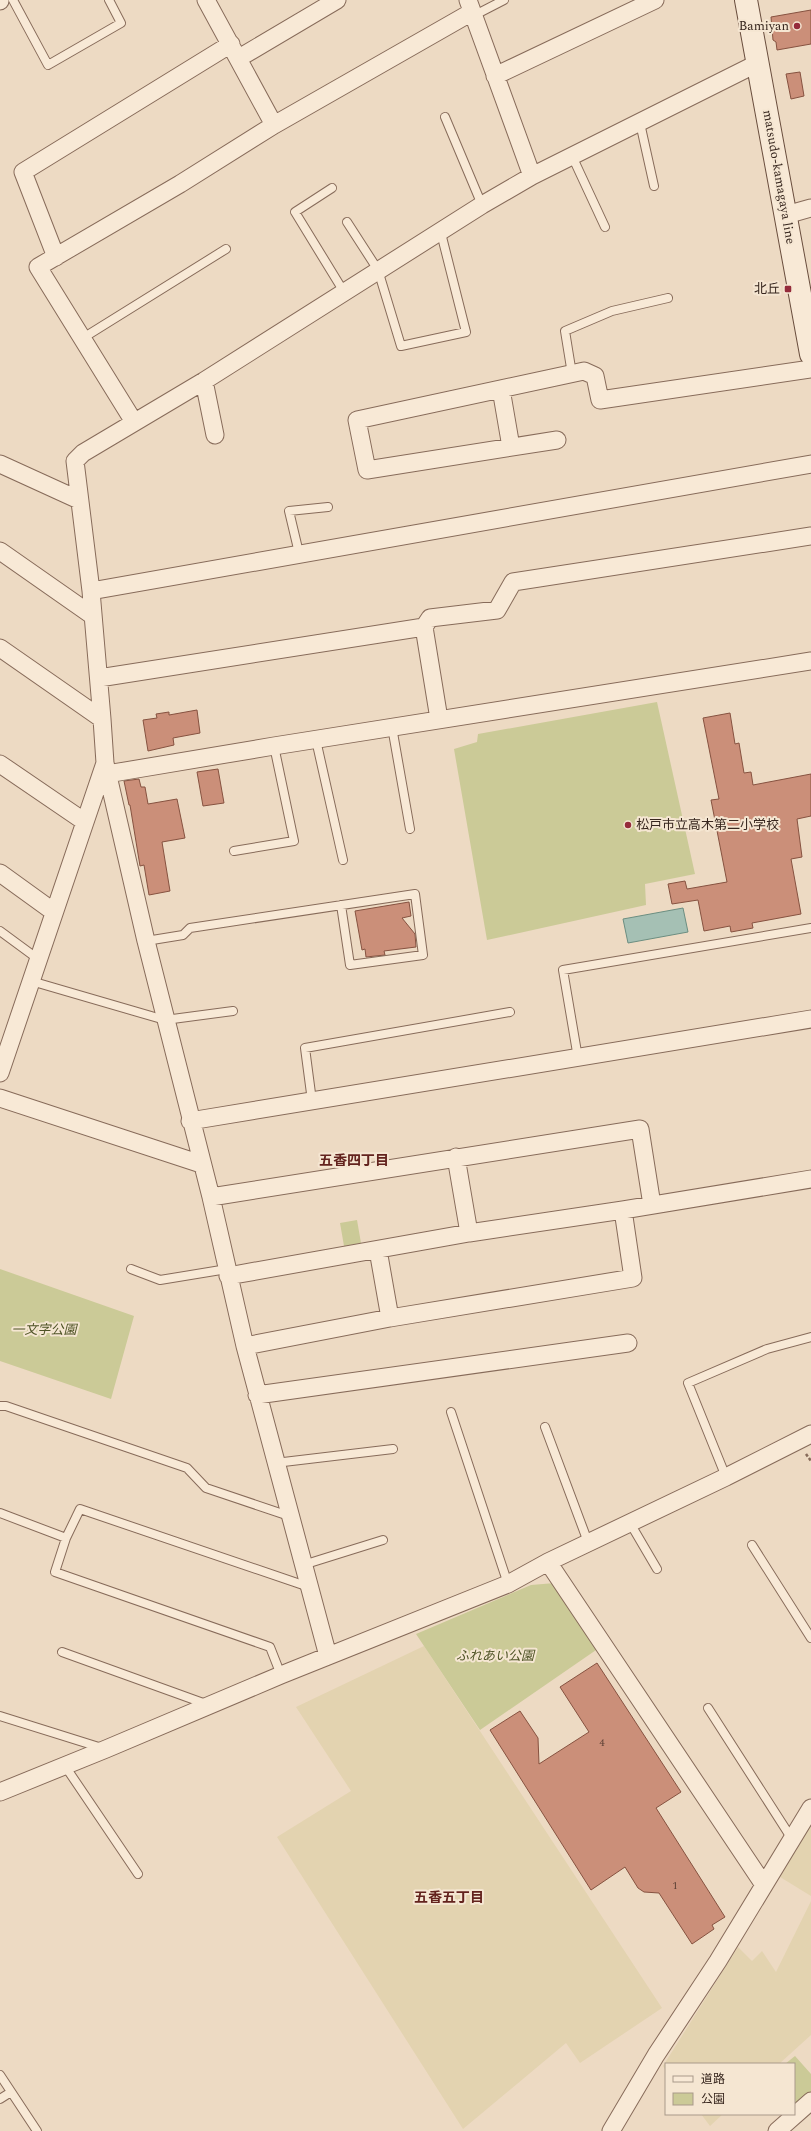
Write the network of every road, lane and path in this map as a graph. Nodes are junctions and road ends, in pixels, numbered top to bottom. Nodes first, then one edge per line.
1 (13, 0) edge
2 (109, 0) edge
3 (206, 0) edge
4 (337, 0) edge
5 (504, 0) edge
6 (655, 0) edge
7 (746, 0) edge
8 (471, 9) edge
9 (235, 51) junction
10 (758, 63) junction
11 (495, 76) junction
12 (445, 117) dead end
13 (640, 123) junction
14 (274, 125) junction
15 (572, 156) junction
16 (532, 176) junction
17 (654, 186) dead end
18 (332, 188) dead end
19 (482, 205) junction
20 (811, 208) edge
21 (786, 215) junction
22 (347, 222) dead end
23 (605, 227) dead end
24 (441, 233) junction
25 (226, 249) dead end
26 (56, 257) junction
27 (378, 270) junction
28 (344, 292) junction
29 (668, 298) dead end
30 (83, 338) junction
31 (811, 354) edge
32 (811, 369) edge
33 (572, 374) junction
34 (204, 381) junction
35 (501, 389) junction
36 (134, 422) junction
37 (215, 435) dead end
38 (557, 440) dead end
39 (511, 447) junction
40 (0, 464) edge
41 (811, 464) edge
42 (80, 500) junction
43 (328, 507) dead end
44 (811, 536) edge
45 (0, 551) edge
46 (299, 553) junction
47 (91, 591) junction
48 (93, 616) junction
49 (424, 627) junction
50 (0, 648) edge
51 (811, 661) edge
52 (99, 678) junction
53 (102, 719) junction
54 (439, 719) junction
55 (392, 727) junction
56 (316, 740) junction
57 (274, 746) junction
58 (0, 764) edge
59 (106, 768) junction
60 (85, 822) junction
61 (410, 829) dead end
62 (234, 851) dead end
63 (343, 860) dead end
64 (0, 873) edge
65 (341, 905) junction
66 (54, 912) junction
67 (811, 928) edge
68 (0, 931) edge
69 (146, 940) junction
70 (38, 959) junction
71 (31, 981) junction
72 (233, 1012) dead end
73 (510, 1012) dead end
74 (165, 1020) junction
75 (811, 1020) edge
76 (3, 1054) edge
77 (578, 1058) junction
78 (0, 1073) edge
79 (0, 1098) edge
80 (312, 1101) junction
81 (190, 1121) junction
82 (456, 1157) junction
83 (201, 1164) junction
84 (811, 1179) edge
85 (211, 1198) junction
86 (652, 1206) junction
87 (623, 1210) junction
88 (469, 1233) junction
89 (378, 1250) junction
90 (131, 1269) dead end
91 (227, 1273) junction
92 (390, 1318) junction
93 (811, 1337) edge
94 (628, 1343) dead end
95 (245, 1346) junction
96 (258, 1395) junction
97 (0, 1406) edge
98 (451, 1412) dead end
99 (545, 1427) dead end
100 (811, 1434) edge
101 (393, 1449) dead end
102 (275, 1463) junction
103 (726, 1477) junction
104 (0, 1513) edge
105 (290, 1516) junction
106 (630, 1523) junction
107 (66, 1538) junction
108 (383, 1540) dead end
109 (588, 1542) junction
110 (752, 1545) dead end
111 (548, 1562) junction
112 (303, 1565) junction
113 (657, 1569) dead end
114 (508, 1584) junction
115 (309, 1587) junction
116 (811, 1638) edge
117 (62, 1652) dead end
118 (328, 1656) junction
119 (281, 1674) junction
120 (209, 1705) junction
121 (708, 1708) dead end
122 (0, 1716) edge
123 (106, 1749) junction
124 (65, 1766) junction
125 (0, 1792) edge
126 (811, 1808) edge
127 (792, 1839) junction
128 (138, 1874) dead end
129 (764, 1885) junction
130 (0, 2075) edge
131 (11, 2092) junction
132 (0, 2099) edge
133 (811, 2100) edge
134 (795, 2115) edge
135 (795, 2115) edge
136 (37, 2131) edge
137 (611, 2131) edge
138 (777, 2131) edge

1 - 2 lane
3 - 9 street
4 - 9 street
5 - 8 lane
6 - 11 street
7 - 10 main road, matsudo-kamagaya line
8 - 11 street
8 - 14 street
9 - 14 street
9 - 26 street
10 - 13 street
10 - 21 main road, matsudo-kamagaya line
11 - 16 street
12 - 19 lane
13 - 15 street
13 - 17 lane
14 - 26 street
15 - 16 street
15 - 23 lane
16 - 19 street
18 - 28 lane
19 - 24 street
20 - 21 street
21 - 31 main road, matsudo-kamagaya line
22 - 27 lane
24 - 27 street
24 - 27 lane
25 - 30 lane
26 - 30 street
27 - 28 street
28 - 34 street
29 - 33 lane
30 - 36 street
32 - 33 street
33 - 35 street
34 - 36 street
34 - 37 street
35 - 39 street
35 - 39 street
36 - 42 street
38 - 39 street
40 - 42 street
41 - 46 street
42 - 47 street
43 - 46 lane
44 - 49 street
45 - 48 street
46 - 47 street
47 - 48 street
48 - 52 street
49 - 52 street
49 - 54 street
50 - 53 street
51 - 54 street
52 - 53 street
53 - 59 street
54 - 55 street
55 - 56 street
55 - 61 lane
56 - 57 street
56 - 63 lane
57 - 59 street
57 - 62 lane
58 - 60 street
59 - 60 street
59 - 69 street
60 - 66 street
64 - 66 street
65 - 65 lane
65 - 69 lane
66 - 70 street
67 - 77 lane
68 - 70 lane
69 - 74 street
70 - 71 street
71 - 74 lane
71 - 76 street
72 - 74 lane
73 - 80 lane
74 - 81 street
75 - 77 street
76 - 78 street
77 - 80 street
79 - 83 street
80 - 81 street
81 - 83 street
82 - 85 street
82 - 86 street
82 - 88 street
83 - 85 street
84 - 86 street
85 - 91 street
86 - 87 street
87 - 88 street
87 - 92 street
88 - 89 street
89 - 91 street
89 - 92 street
90 - 91 lane
91 - 95 street
92 - 95 street
93 - 103 lane
94 - 96 street
95 - 96 street
96 - 102 street
97 - 105 lane
98 - 114 lane
99 - 109 lane
100 - 103 street
101 - 102 lane
102 - 105 street
103 - 106 street
104 - 107 lane
105 - 112 street
106 - 109 street
106 - 113 lane
107 - 115 lane
107 - 119 lane
108 - 112 lane
109 - 111 street
110 - 116 lane
111 - 114 street
111 - 129 street
112 - 115 street
114 - 118 street
115 - 118 street
117 - 120 lane
118 - 119 street
119 - 120 street
120 - 123 street
121 - 127 lane
122 - 123 lane
123 - 124 street
124 - 125 street
124 - 128 lane
126 - 127 street
127 - 129 street
129 - 137 street
130 - 131 lane
131 - 132 lane
131 - 136 lane
133 - 134 street
135 - 138 street

